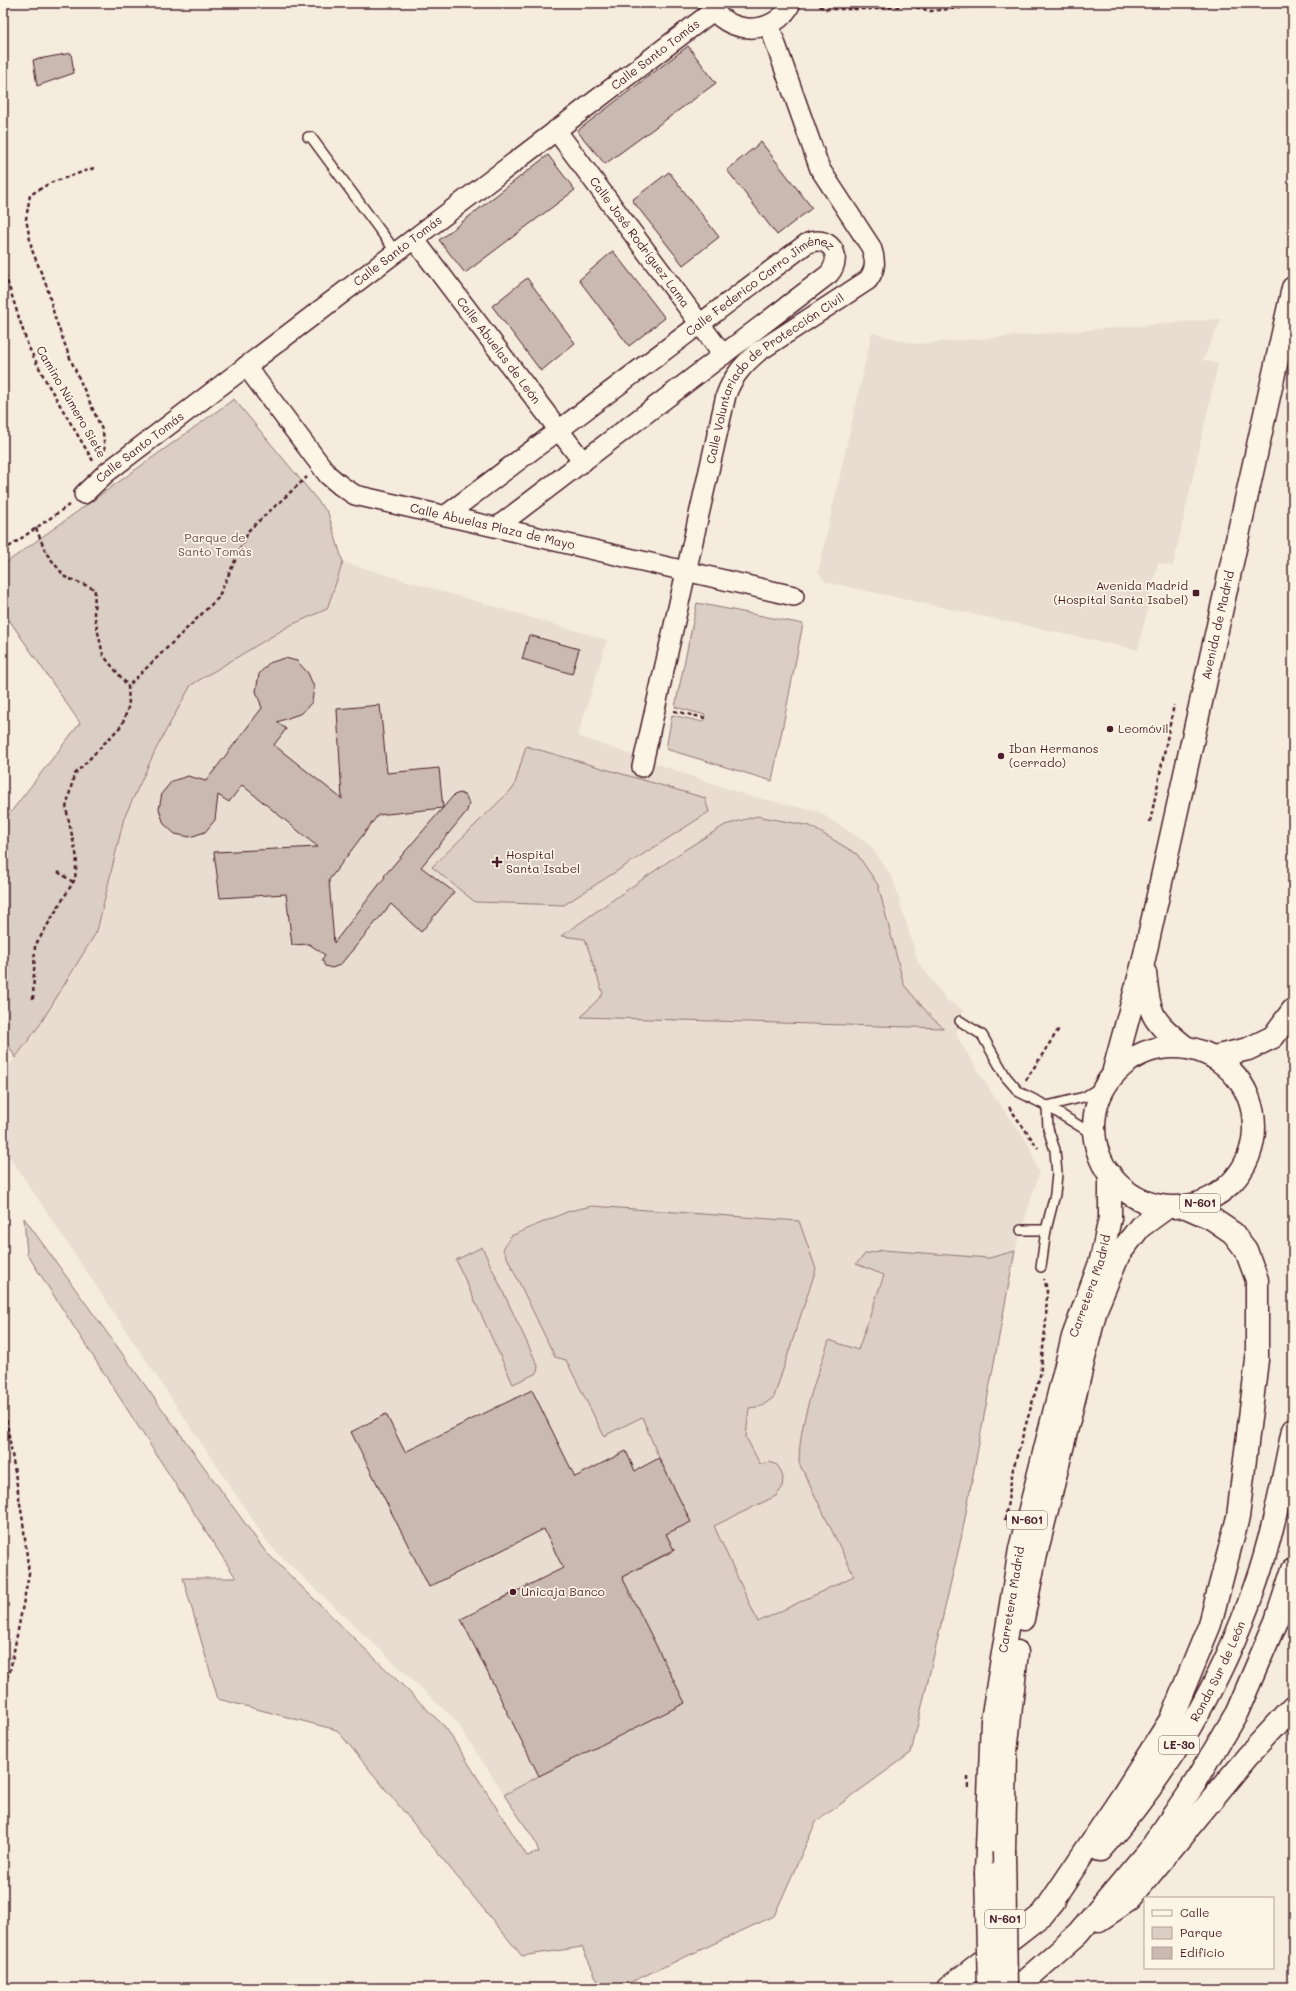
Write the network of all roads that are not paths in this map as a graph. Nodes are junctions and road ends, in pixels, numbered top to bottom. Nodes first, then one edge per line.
1 (791, 3) edge
2 (711, 7) edge
3 (769, 25) junction
4 (556, 130) junction
5 (308, 137) dead end
6 (414, 238) junction
7 (396, 252) junction
8 (1293, 288) edge
9 (699, 324) junction
10 (723, 355) junction
11 (246, 366) junction
12 (559, 430) junction
13 (583, 462) junction
14 (84, 494) road end
15 (446, 515) junction
16 (498, 527) junction
17 (686, 570) junction
18 (794, 596) dead end
19 (642, 768) dead end
20 (1143, 963) junction
21 (1293, 1010) edge
22 (960, 1021) dead end
23 (1185, 1047) junction
24 (1214, 1057) junction
25 (1108, 1078) junction
26 (1047, 1106) junction
27 (1094, 1135) junction
28 (1110, 1174) junction
29 (1176, 1207) junction
30 (1021, 1230) dead end
31 (1046, 1230) junction
32 (1040, 1267) dead end
33 (1293, 1430) edge
34 (1293, 1569) edge
35 (1293, 1707) edge
36 (1043, 1914) junction
37 (1078, 1934) junction
38 (948, 1988) edge
39 (989, 1988) edge
40 (1006, 1988) edge
41 (1017, 1988) edge

1 - 3 street
2 - 3 street
2 - 4 street, Calle Santo Tomás
3 - 17 street, Calle Voluntariado de Protección Civil
4 - 6 street, Calle Santo Tomás
4 - 9 street, Calle José Rodríguez Lama
5 - 7 lane
6 - 7 street, Calle Santo Tomás
6 - 12 street, Calle Abuelas de León
7 - 11 street, Calle Santo Tomás
8 - 20 main road, Avenida de Madrid
9 - 10 street, Calle José Rodríguez Lama
9 - 10 street, Calle Federico Carro Jiménez
9 - 12 street, Calle Federico Carro Jiménez
10 - 13 street, Calle Federico Carro Jiménez
11 - 14 street, Calle Santo Tomás
11 - 15 street, Calle Abuelas Plaza de Mayo
12 - 13 street, Calle Abuelas de León
12 - 15 street, Calle Federico Carro Jiménez
13 - 16 street, Calle Federico Carro Jiménez
15 - 16 street, Calle Abuelas Plaza de Mayo
16 - 17 street, Calle Abuelas Plaza de Mayo
17 - 18 street, Calle Abuelas Plaza de Mayo
17 - 19 street, Calle Voluntariado de Protección Civil
20 - 23 main road, Avenida de Madrid
20 - 25 main road, Avenida de Madrid
21 - 24 main road
22 - 26 lane
23 - 24 main road, N-601
23 - 25 main road, N-601
24 - 29 main road, N-601
25 - 26 lane
25 - 27 main road, N-601
26 - 27 lane
26 - 31 lane
27 - 28 main road, N-601
28 - 29 main road, N-601
28 - 39 main road, Carretera Madrid / N-601, bridge
29 - 36 main road
29 - 40 main road, Carretera Madrid / N-601, bridge
30 - 31 lane
31 - 32 lane
33 - 36 main road, Ronda Sur de León / LE-30
34 - 37 main road, LE-30
35 - 37 main road
36 - 38 main road, Ronda Sur de León / LE-30
37 - 41 main road, LE-30

